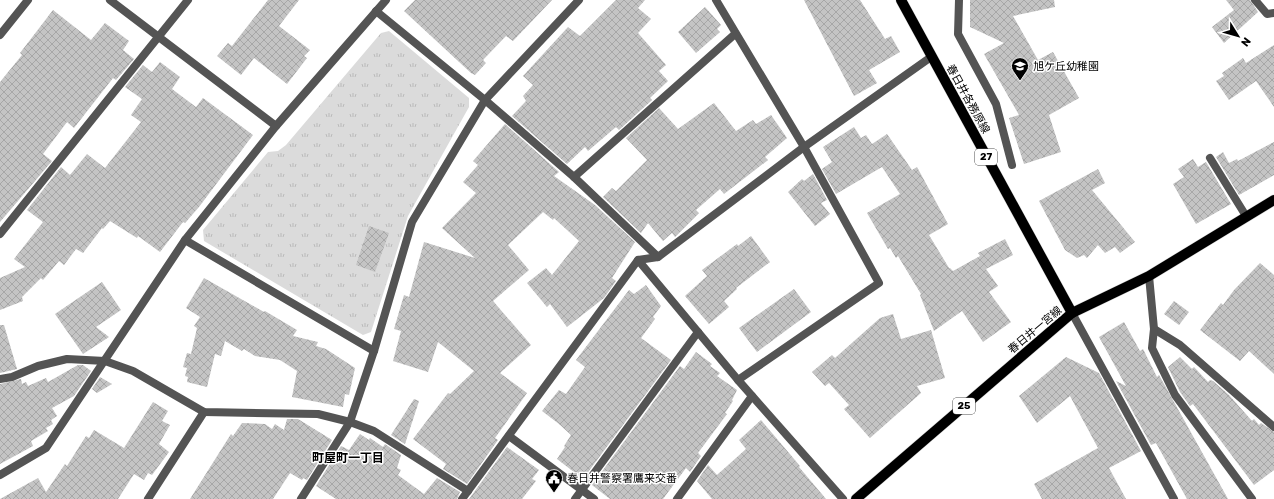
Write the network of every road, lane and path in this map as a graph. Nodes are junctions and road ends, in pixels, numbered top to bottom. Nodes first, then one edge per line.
1 (28, 0) edge
2 (110, 0) edge
3 (188, 0) edge
4 (386, 0) edge
5 (578, 0) edge
6 (716, 0) edge
7 (901, 0) edge
8 (959, 0) edge
9 (1255, 0) edge
10 (376, 11) junction
11 (1274, 13) edge
12 (735, 34) junction
13 (0, 35) edge
14 (159, 37) junction
15 (931, 57) junction
16 (485, 100) junction
17 (276, 126) junction
18 (804, 147) junction
19 (1210, 158) dead end
20 (1012, 165) dead end
21 (574, 177) junction
22 (1274, 200) edge
23 (1246, 216) junction
24 (0, 234) edge
25 (185, 240) junction
26 (658, 257) junction
27 (638, 260) junction
28 (1149, 276) junction
29 (1072, 314) junction
30 (1154, 329) junction
31 (698, 332) junction
32 (374, 351) junction
33 (105, 361) junction
34 (0, 379) edge
35 (738, 380) junction
36 (752, 396) junction
37 (204, 412) junction
38 (350, 422) junction
39 (1274, 427) edge
40 (509, 436) junction
41 (0, 475) edge
42 (468, 490) junction
43 (582, 490) junction
44 (148, 499) edge
45 (301, 499) edge
46 (462, 499) edge
47 (575, 499) edge
48 (594, 499) edge
49 (677, 499) edge
50 (843, 499) edge
51 (856, 499) edge
52 (1174, 499) edge
53 (1252, 499) edge

1 - 13 street
2 - 14 street
3 - 14 street
4 - 10 street
5 - 16 street
6 - 12 street
7 - 15 main road, 春日井各務原線 / 27
8 - 20 street
9 - 11 street
10 - 16 street
10 - 17 street
12 - 18 street
12 - 21 street
14 - 17 street
14 - 24 street
15 - 18 street
15 - 29 main road, 春日井各務原線 / 27
16 - 21 street
16 - 32 street
17 - 25 street
18 - 26 street
18 - 35 street
19 - 23 street
21 - 26 street
22 - 23 main road, 春日井一宮線 / 25
23 - 28 main road, 春日井一宮線 / 25
25 - 32 street
25 - 33 street
26 - 27 street
27 - 31 street
27 - 40 street
28 - 29 main road, 春日井一宮線 / 25
28 - 30 street
29 - 51 main road, 春日井一宮線 / 25
29 - 52 street
30 - 39 street
30 - 53 street
31 - 35 street
31 - 43 street
32 - 38 street
33 - 34 street
33 - 37 street
33 - 41 street
35 - 36 street
36 - 49 street
36 - 50 street
37 - 38 street
37 - 44 street
38 - 42 street
38 - 45 street
40 - 42 street
40 - 43 street
42 - 46 street
43 - 47 street
43 - 48 street

